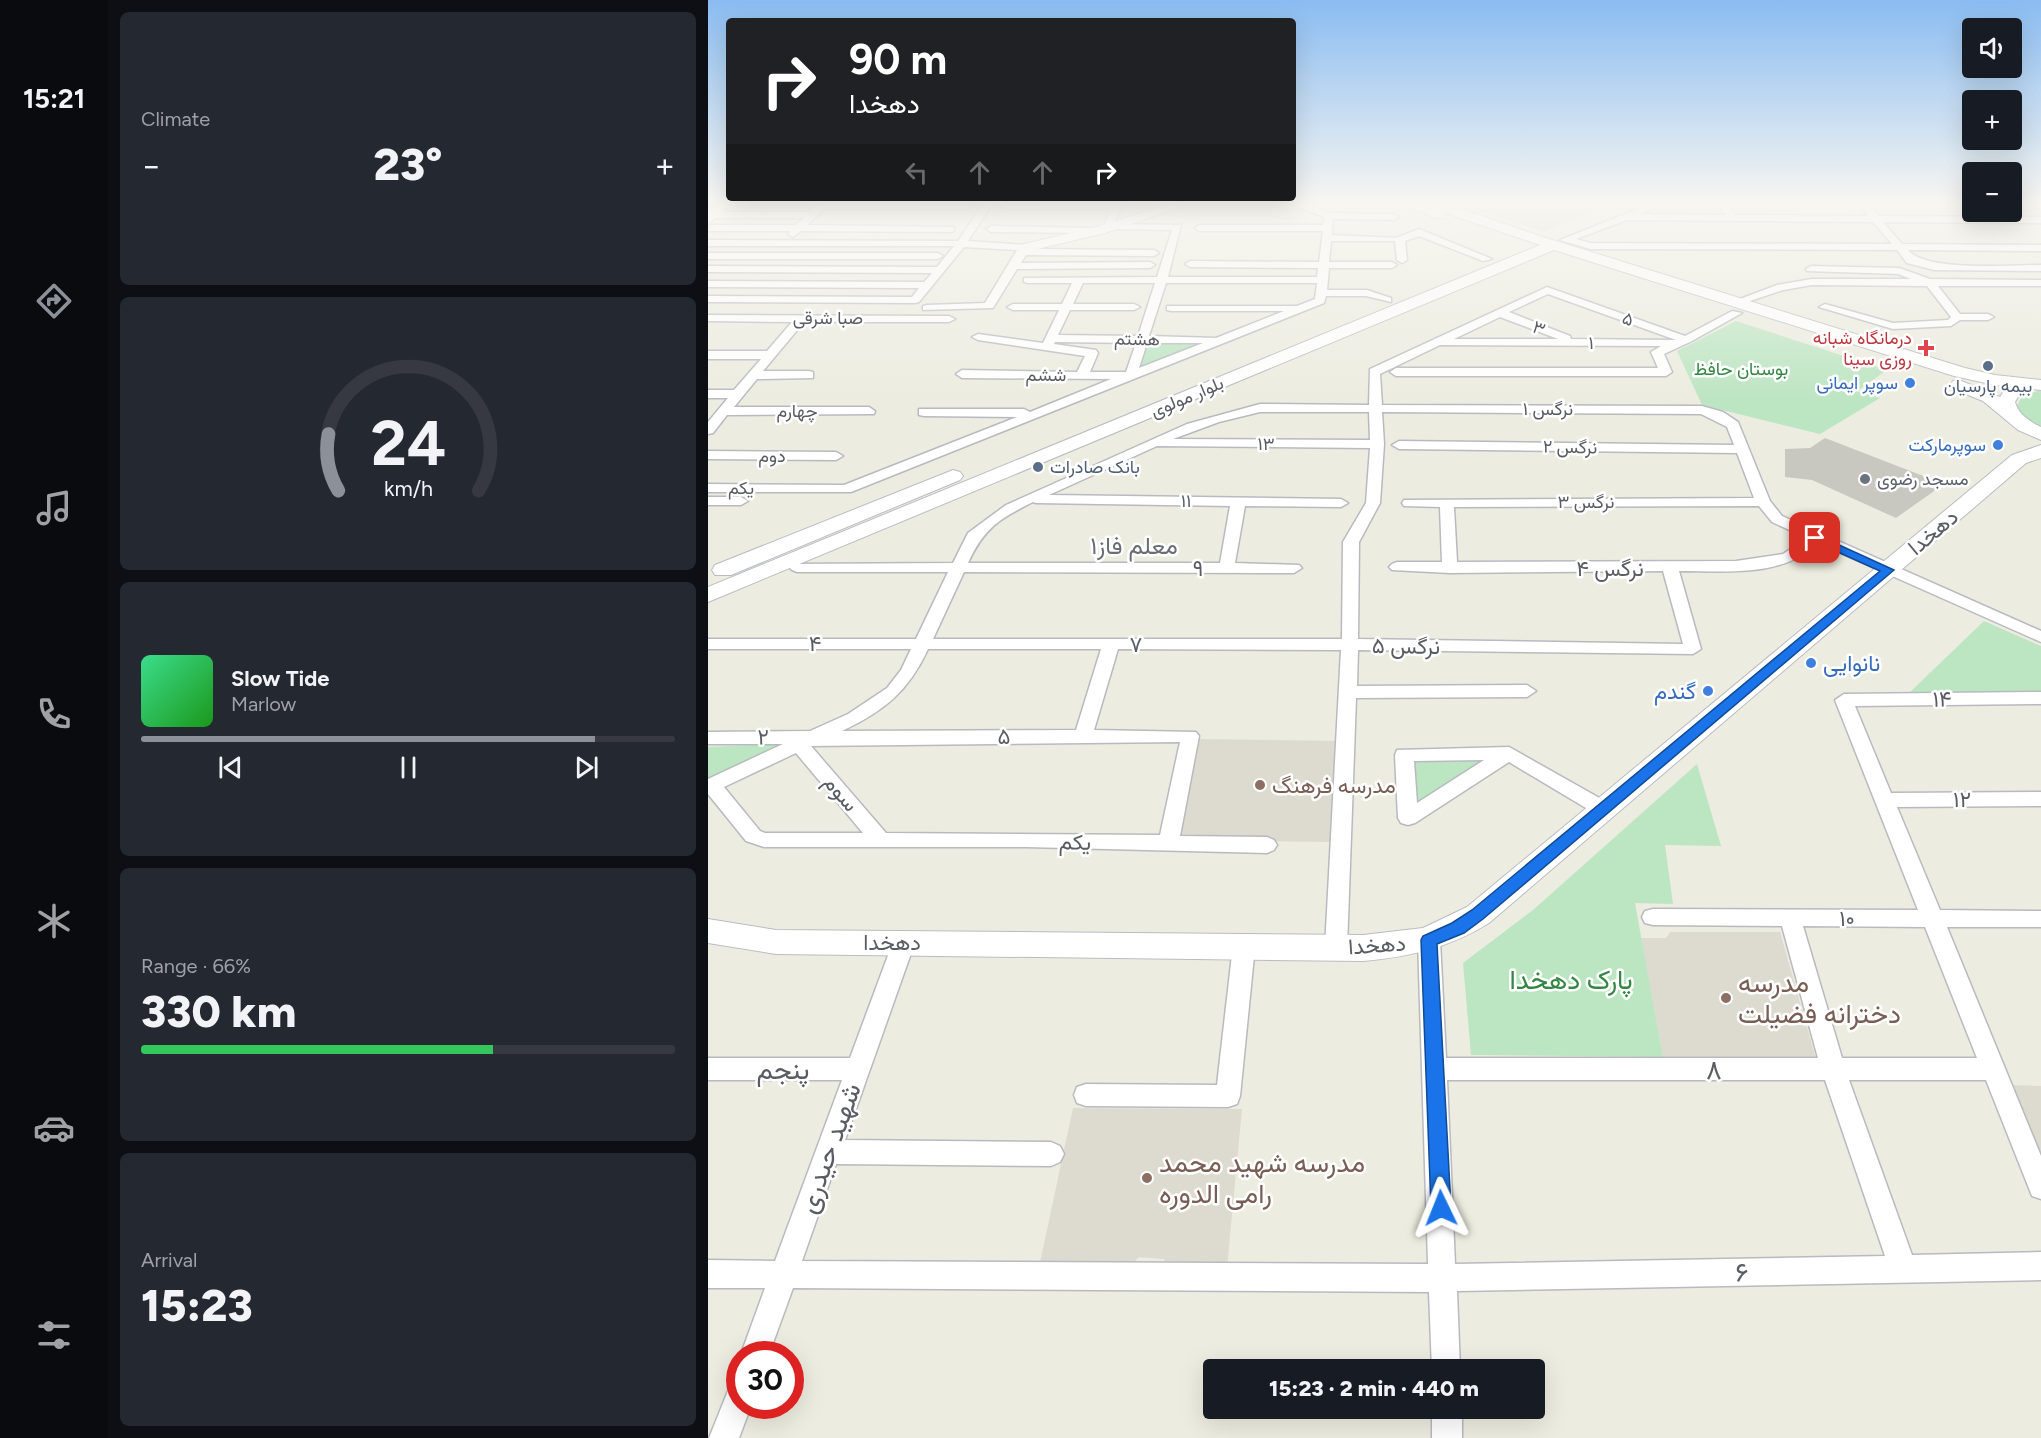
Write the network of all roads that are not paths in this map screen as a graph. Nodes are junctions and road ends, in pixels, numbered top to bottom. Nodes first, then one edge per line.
1 (1012, 268) edge
2 (1165, 268) edge
3 (1323, 268) edge
4 (1453, 268) edge
5 (1485, 268) edge
6 (1598, 268) edge
7 (1610, 268) edge
8 (708, 269) edge
9 (758, 269) junction
10 (1811, 269) joint
11 (939, 270) joint
12 (1028, 280) dead end
13 (1078, 280) junction
14 (1161, 280) junction
15 (1321, 280) junction
16 (1812, 282) junction
17 (1930, 283) junction
18 (2028, 283) junction
19 (2041, 283) edge
20 (708, 284) edge
21 (1533, 284) dead end
22 (742, 285) junction
23 (927, 285) junction
24 (1547, 290) junction
25 (1321, 293) junction
26 (2041, 296) edge
27 (708, 299) edge
28 (727, 300) junction
29 (1387, 300) junction
30 (1013, 307) dead end
31 (1066, 307) junction
32 (1134, 307) dead end
33 (1825, 307) dead end
34 (1172, 308) dead end
35 (1304, 308) junction
36 (1737, 308) junction
37 (1498, 312) junction
38 (1957, 317) junction
39 (1988, 317) dead end
40 (708, 318) edge
41 (801, 318) junction
42 (899, 319) junction
43 (949, 319) dead end
44 (978, 337) dead end
45 (1308, 339) junction
46 (1143, 340) junction
47 (1222, 340) junction
48 (1049, 342) junction
49 (1438, 342) junction
50 (1683, 342) junction
51 (1579, 343) junction
52 (1591, 352) dead end
53 (708, 355) edge
54 (771, 355) junction
55 (1457, 362) junction
56 (1396, 372) dead end
57 (962, 374) dead end
58 (754, 375) junction
59 (809, 375) dead end
60 (1082, 375) junction
61 (1131, 376) junction
62 (2041, 385) edge
63 (708, 394) edge
64 (738, 394) junction
65 (1377, 409) junction
66 (724, 411) junction
67 (869, 411) dead end
68 (924, 412) dead end
69 (1035, 413) junction
70 (2010, 413) junction
71 (708, 430) edge
72 (2041, 434) edge
73 (1155, 443) junction
74 (1377, 444) junction
75 (1399, 445) dead end
76 (1742, 449) junction
77 (708, 455) edge
78 (2030, 455) edge
79 (836, 456) dead end
80 (708, 488) edge
81 (1031, 499) junction
82 (708, 501) edge
83 (741, 501) dead end
84 (1238, 502) junction
85 (1763, 502) junction
86 (1341, 503) dead end
87 (1409, 503) dead end
88 (1447, 503) junction
89 (1815, 538) junction
90 (958, 566) junction
91 (796, 567) dead end
92 (1396, 567) dead end
93 (1670, 567) junction
94 (1227, 568) junction
95 (1294, 568) dead end
96 (1450, 568) junction
97 (1888, 570) junction
98 (708, 576) edge
99 (708, 595) edge
100 (2041, 637) edge
101 (922, 643) junction
102 (708, 644) edge
103 (1111, 644) junction
104 (1350, 645) junction
105 (1527, 691) dead end
106 (1347, 692) junction
107 (2041, 698) edge
108 (819, 736) junction
109 (1083, 736) junction
110 (708, 738) edge
111 (799, 744) junction
112 (1509, 753) junction
113 (709, 786) edge
114 (2041, 799) edge
115 (1883, 800) junction
116 (1603, 809) junction
117 (883, 842) junction
118 (1168, 845) junction
119 (1267, 845) dead end
120 (1653, 917) dead end
121 (1790, 918) junction
122 (1932, 918) junction
123 (2041, 919) edge
124 (708, 931) edge
125 (1429, 940) junction
126 (904, 942) junction
127 (1244, 946) junction
128 (1336, 948) junction
129 (708, 1069) edge
130 (858, 1069) junction
131 (1436, 1069) junction
132 (1833, 1069) junction
133 (1993, 1069) junction
134 (1086, 1095) dead end
135 (828, 1152) junction
136 (1051, 1154) dead end
137 (2041, 1187) edge
138 (2041, 1266) edge
139 (1903, 1268) junction
140 (708, 1274) edge
141 (783, 1275) junction
142 (1444, 1278) junction
143 (760, 1341) edge
144 (1446, 1359) edge
145 (731, 1419) edge
146 (1447, 1419) edge
147 (724, 1438) edge
148 (1448, 1438) edge

1 - 42 street
2 - 14 street
3 - 15 street
4 - 29 street, بلوار مولوی
5 - 45 street, بلوار مولوی
6 - 36 street
7 - 36 street
8 - 9 street
9 - 11 street
9 - 22 street
10 - 16 street
10 - 17 street
11 - 23 street
12 - 13 street
13 - 14 street
13 - 31 street
14 - 15 street
14 - 46 street
15 - 25 street
16 - 17 street, ۱
16 - 36 street, ۱
17 - 18 street, ۱
17 - 38 street
18 - 19 street, ۱
18 - 26 street
20 - 22 street
21 - 24 street, ۵
22 - 23 street
22 - 28 street
23 - 28 street
24 - 37 street
24 - 50 street, ۵
25 - 29 street
25 - 35 street
27 - 28 street
28 - 40 street
29 - 45 street, بلوار مولوی
30 - 31 street
31 - 32 street
31 - 48 street
33 - 38 street
34 - 35 street
35 - 47 street
36 - 50 street, ۱
36 - 62 street
36 - 70 street
37 - 49 street
37 - 51 street, ۳
38 - 39 street
40 - 41 street, صبا شرقی
41 - 42 street, صبا شرقی
41 - 54 street
42 - 43 street, صبا شرقی
44 - 48 street
45 - 98 street, بلوار مولوی
45 - 99 street, بلوار مولوی
46 - 47 street, هشتم
46 - 48 street, هشتم
46 - 61 street
47 - 61 street
48 - 60 street
49 - 51 street, ۱
49 - 65 street
50 - 51 street, ۱
50 - 55 street
52 - 55 street
53 - 54 street
54 - 58 street
55 - 56 street
57 - 60 street, ششم
58 - 59 street
58 - 64 street
60 - 61 street, ششم
61 - 69 street
62 - 70 street
63 - 64 street
64 - 66 street
65 - 73 street, نرگس ۱
65 - 74 street
65 - 76 street, نرگس ۱
66 - 67 street, چهارم
66 - 71 street
68 - 69 street
69 - 80 street, یکم
70 - 72 street
70 - 78 street
73 - 74 street, ۱۳
73 - 81 street, نرگس ۱
74 - 104 street
75 - 76 street, نرگس ۲
76 - 85 street
77 - 79 street, دوم
78 - 97 street, دهخدا
81 - 84 street, ۱۱
81 - 90 street, نرگس ۱
82 - 83 street
84 - 86 street, ۱۱
84 - 94 street
85 - 88 street, نرگس ۳
85 - 89 street
87 - 88 street, نرگس ۳
88 - 96 street
89 - 93 street, نرگس ۴
89 - 97 street
90 - 91 street, ۹
90 - 94 street, ۹
90 - 101 street
92 - 96 street, نرگس ۴
93 - 96 street, نرگس ۴
93 - 104 street, نرگس ۵
94 - 95 street, ۹
97 - 100 street
97 - 116 street, دهخدا
101 - 102 street, ۴
101 - 103 street, ۷
101 - 108 street
103 - 104 street, ۷
103 - 109 street
104 - 106 street, نرگس ۵
105 - 106 street
106 - 128 street, نرگس ۵
107 - 115 street, ۱۴
108 - 109 street, ۵
108 - 110 street, ۲
108 - 111 street
109 - 118 street, ۵
111 - 113 street
111 - 117 street, سوم
112 - 112 street
112 - 116 street
113 - 117 street, یکم
114 - 115 street, ۱۲
115 - 122 street
116 - 125 street, دهخدا
117 - 118 street, یکم
118 - 119 street, یکم
120 - 121 street, ۱۰
121 - 122 street, ۱۰
121 - 132 street
122 - 123 street, ۱۰
122 - 133 street
124 - 126 street, دهخدا
125 - 128 street, دهخدا
125 - 131 street
126 - 127 street, دهخدا
126 - 130 street, شهید حیدری
127 - 128 street, دهخدا
127 - 134 street
129 - 130 street, پنجم
130 - 135 street, شهید حیدری
131 - 132 street, ۸
131 - 142 street
132 - 133 street, ۸
132 - 139 street
133 - 137 street
135 - 136 street
135 - 141 street, شهید حیدری
138 - 139 street, ۶
139 - 142 street, ۶
140 - 141 street
141 - 142 street, ۶
141 - 143 street, شهید حیدری
142 - 144 street
145 - 147 street
146 - 148 street

